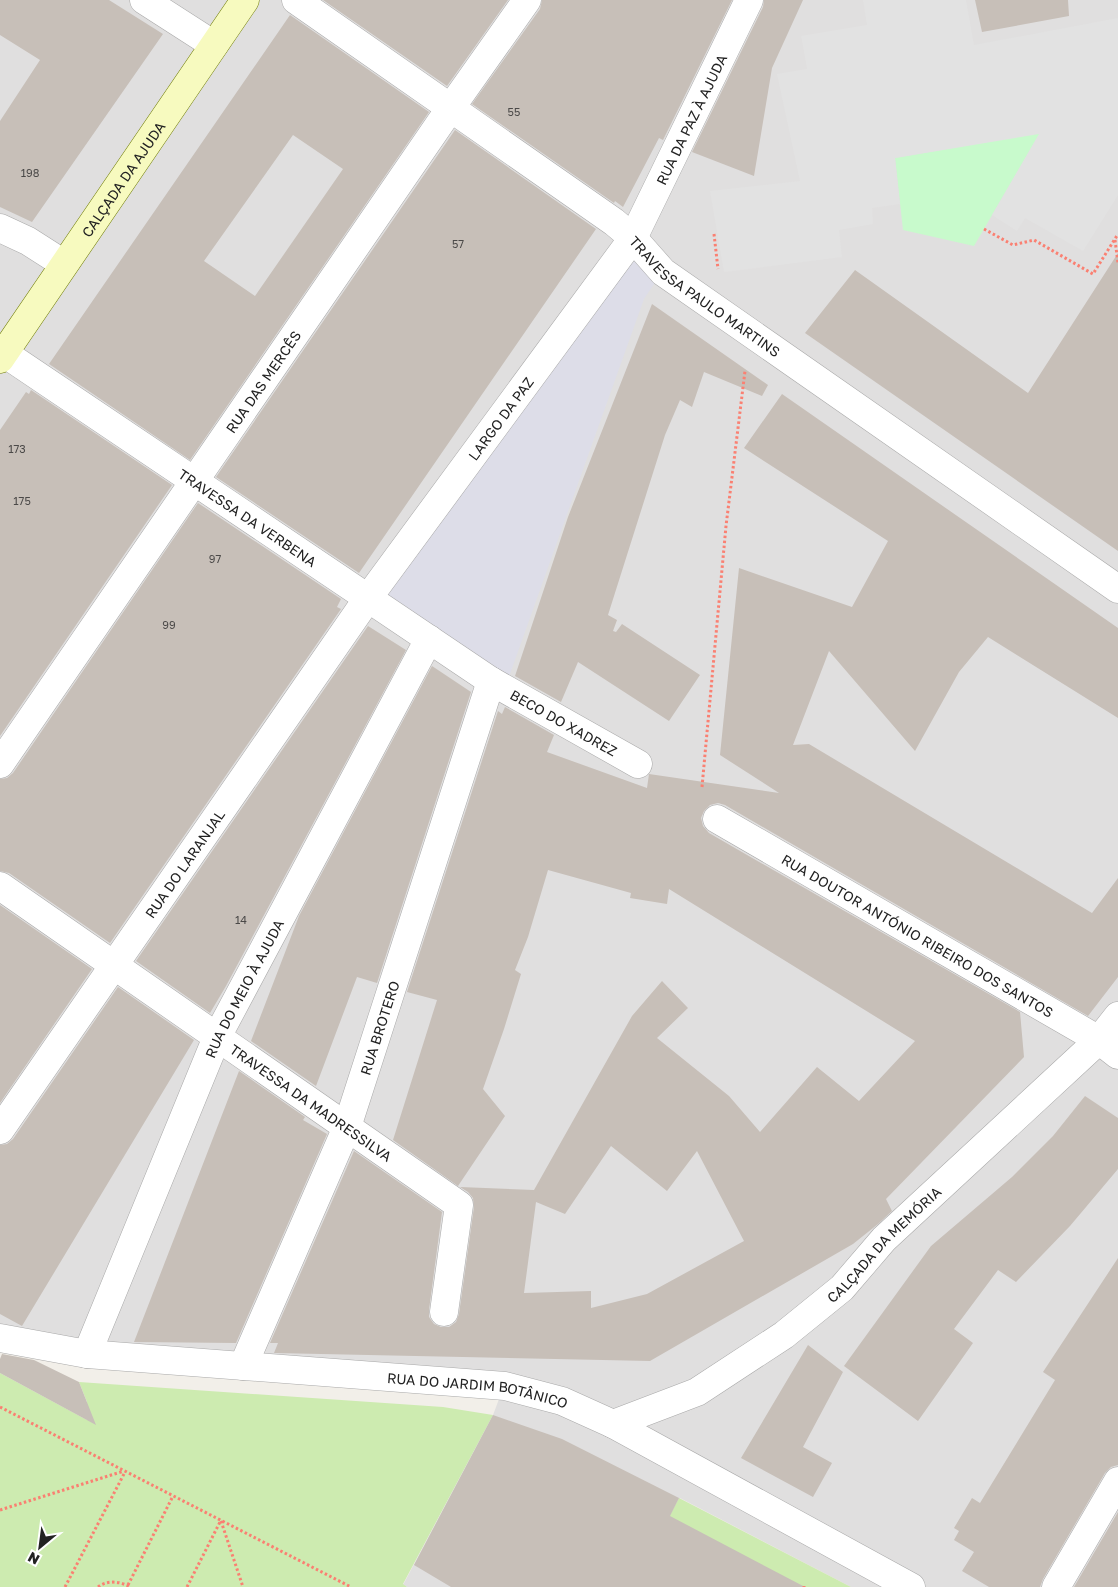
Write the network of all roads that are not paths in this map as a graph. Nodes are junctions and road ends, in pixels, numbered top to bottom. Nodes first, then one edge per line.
1 (144, 0) edge
2 (245, 0) edge
3 (296, 0) edge
4 (527, 0) edge
5 (749, 0) edge
6 (214, 45) junction
7 (450, 108) junction
8 (0, 228) edge
9 (633, 238) junction
10 (64, 264) junction
11 (2, 356) edge
12 (195, 481) junction
13 (1118, 589) edge
14 (368, 598) junction
15 (429, 639) junction
16 (491, 681) junction
17 (0, 764) edge
18 (638, 764) dead end
19 (717, 820) dead end
20 (0, 886) edge
21 (114, 965) junction
22 (1118, 1016) edge
23 (217, 1036) junction
24 (1109, 1048) edge
25 (347, 1127) junction
26 (0, 1130) edge
27 (444, 1312) dead end
28 (0, 1338) edge
29 (87, 1354) junction
30 (243, 1366) junction
31 (613, 1424) junction
32 (1118, 1481) edge
33 (911, 1587) edge
34 (1056, 1587) edge

1 - 6 street
2 - 6 street, CALÇADA DA AJUDA
3 - 7 street, TRAVESSA PAULO MARTINS
4 - 7 street, RUA DAS MERCÊS
5 - 9 street, RUA DA PAZ À AJUDA
6 - 10 street, CALÇADA DA AJUDA
7 - 9 street, TRAVESSA PAULO MARTINS
7 - 12 street, RUA DAS MERCÊS
8 - 10 street
9 - 13 street, TRAVESSA PAULO MARTINS
9 - 14 street, LARGO DA PAZ
10 - 11 street, CALÇADA DA AJUDA
11 - 12 street, TRAVESSA DA VERBENA
12 - 14 street, TRAVESSA DA VERBENA
12 - 17 street, RUA DAS MERCÊS
14 - 15 street, TRAVESSA DA VERBENA
14 - 21 street, RUA DO LARANJAL
15 - 16 street, TRAVESSA DA VERBENA
15 - 23 street, RUA DO MEIO À AJUDA
16 - 18 street, BECO DO XADREZ
16 - 25 street, RUA BROTERO
19 - 24 street, RUA DOUTOR ANTÓNIO RIBEIRO DOS SANTOS
20 - 21 street, TRAVESSA DA MADRESSILVA
21 - 23 street, TRAVESSA DA MADRESSILVA
21 - 26 street, RUA DO LARANJAL
22 - 24 street, CALÇADA DA MEMÓRIA
23 - 25 street, TRAVESSA DA MADRESSILVA
23 - 29 street, RUA DO MEIO À AJUDA
24 - 31 street, CALÇADA DA MEMÓRIA
25 - 27 street, TRAVESSA DA MADRESSILVA
25 - 30 street, RUA BROTERO
28 - 29 street, RUA DO JARDIM BOTÂNICO
29 - 30 street, RUA DO JARDIM BOTÂNICO
30 - 31 street, RUA DO JARDIM BOTÂNICO
31 - 33 street, RUA DO JARDIM BOTÂNICO
32 - 34 street

